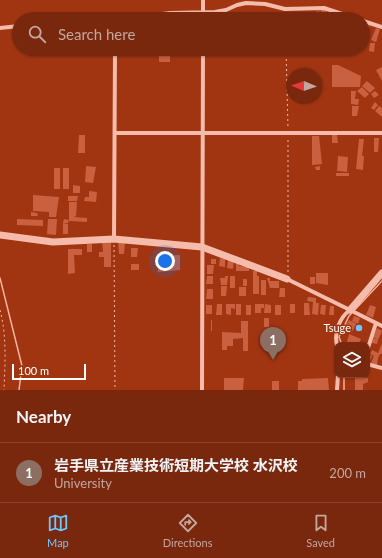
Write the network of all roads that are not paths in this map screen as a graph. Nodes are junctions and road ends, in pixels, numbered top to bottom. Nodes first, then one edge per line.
1 (203, 0) edge
2 (170, 12) edge
3 (203, 12) junction
4 (336, 12) edge
5 (370, 23) edge
6 (12, 27) edge
7 (382, 27) edge
8 (0, 28) edge
9 (115, 56) edge
10 (203, 56) edge
11 (114, 133) junction
12 (201, 133) junction
13 (382, 134) edge
14 (1, 235) edge
15 (114, 239) junction
16 (202, 247) junction
17 (382, 273) edge
18 (288, 280) joint
19 (350, 310) junction
20 (376, 323) junction
21 (382, 326) edge
22 (336, 342) edge
23 (370, 342) edge
24 (370, 365) edge
25 (382, 368) edge
26 (338, 378) edge
27 (202, 390) edge
28 (337, 390) edge

1 - 3 street
2 - 3 street
3 - 4 street
5 - 7 street
6 - 8 street
9 - 11 street
10 - 12 street
11 - 12 street
11 - 15 street
12 - 13 street
12 - 16 street
14 - 15 street
15 - 16 street
16 - 18 street
16 - 27 street
17 - 19 street
18 - 19 street
19 - 20 street
19 - 22 street
20 - 21 street
20 - 23 street
24 - 25 street
26 - 28 street

